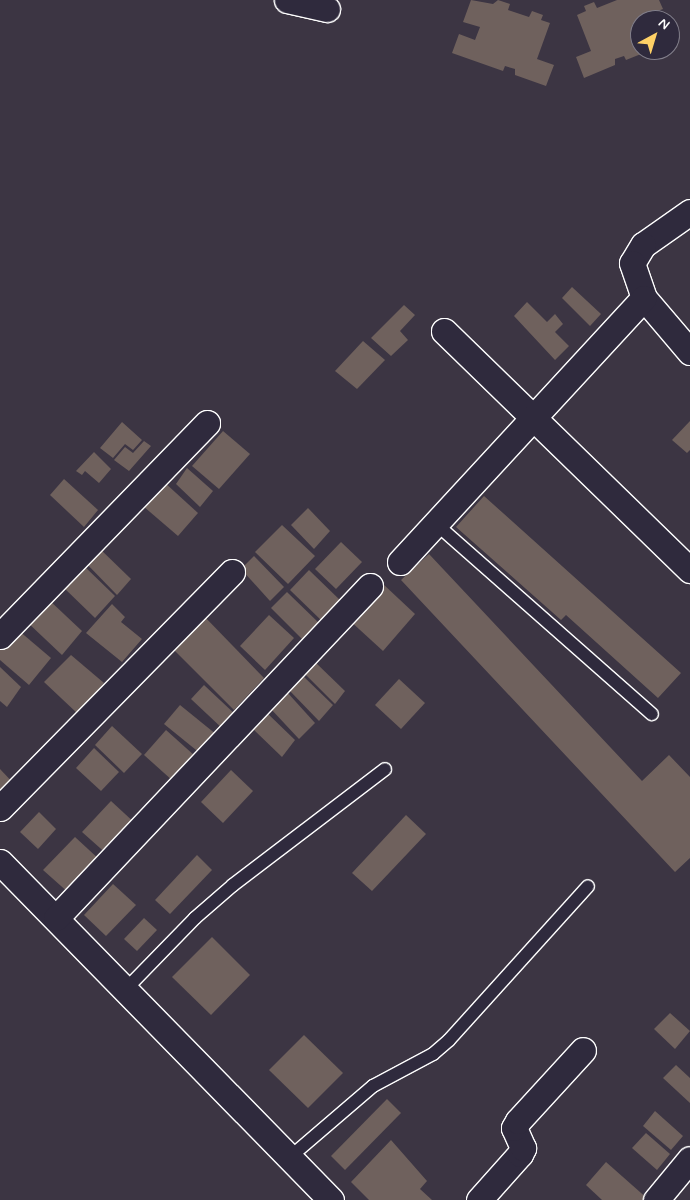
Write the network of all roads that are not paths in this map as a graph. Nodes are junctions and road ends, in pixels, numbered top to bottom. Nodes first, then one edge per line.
1 (287, 0) edge
2 (328, 9) dead end
3 (690, 212) edge
4 (644, 298) junction
5 (444, 332) dead end
6 (690, 352) edge
7 (535, 418) junction
8 (207, 423) dead end
9 (435, 523) junction
10 (400, 562) dead end
11 (690, 570) edge
12 (232, 572) dead end
13 (370, 586) dead end
14 (0, 636) edge
15 (652, 714) dead end
16 (385, 769) dead end
17 (0, 808) edge
18 (1, 865) edge
19 (588, 886) dead end
20 (56, 918) junction
21 (125, 990) junction
22 (583, 1050) dead end
23 (290, 1158) junction
24 (690, 1159) edge
25 (331, 1200) edge
26 (479, 1200) edge
27 (656, 1200) edge

1 - 2 street
3 - 4 street
4 - 6 street
4 - 7 street
5 - 7 street
7 - 9 street
7 - 11 street
8 - 14 street
9 - 10 street
9 - 15 lane
12 - 17 street
13 - 20 street
16 - 21 lane
18 - 20 street
19 - 23 lane
20 - 21 street
21 - 23 street
22 - 26 street
23 - 25 street
24 - 27 street

